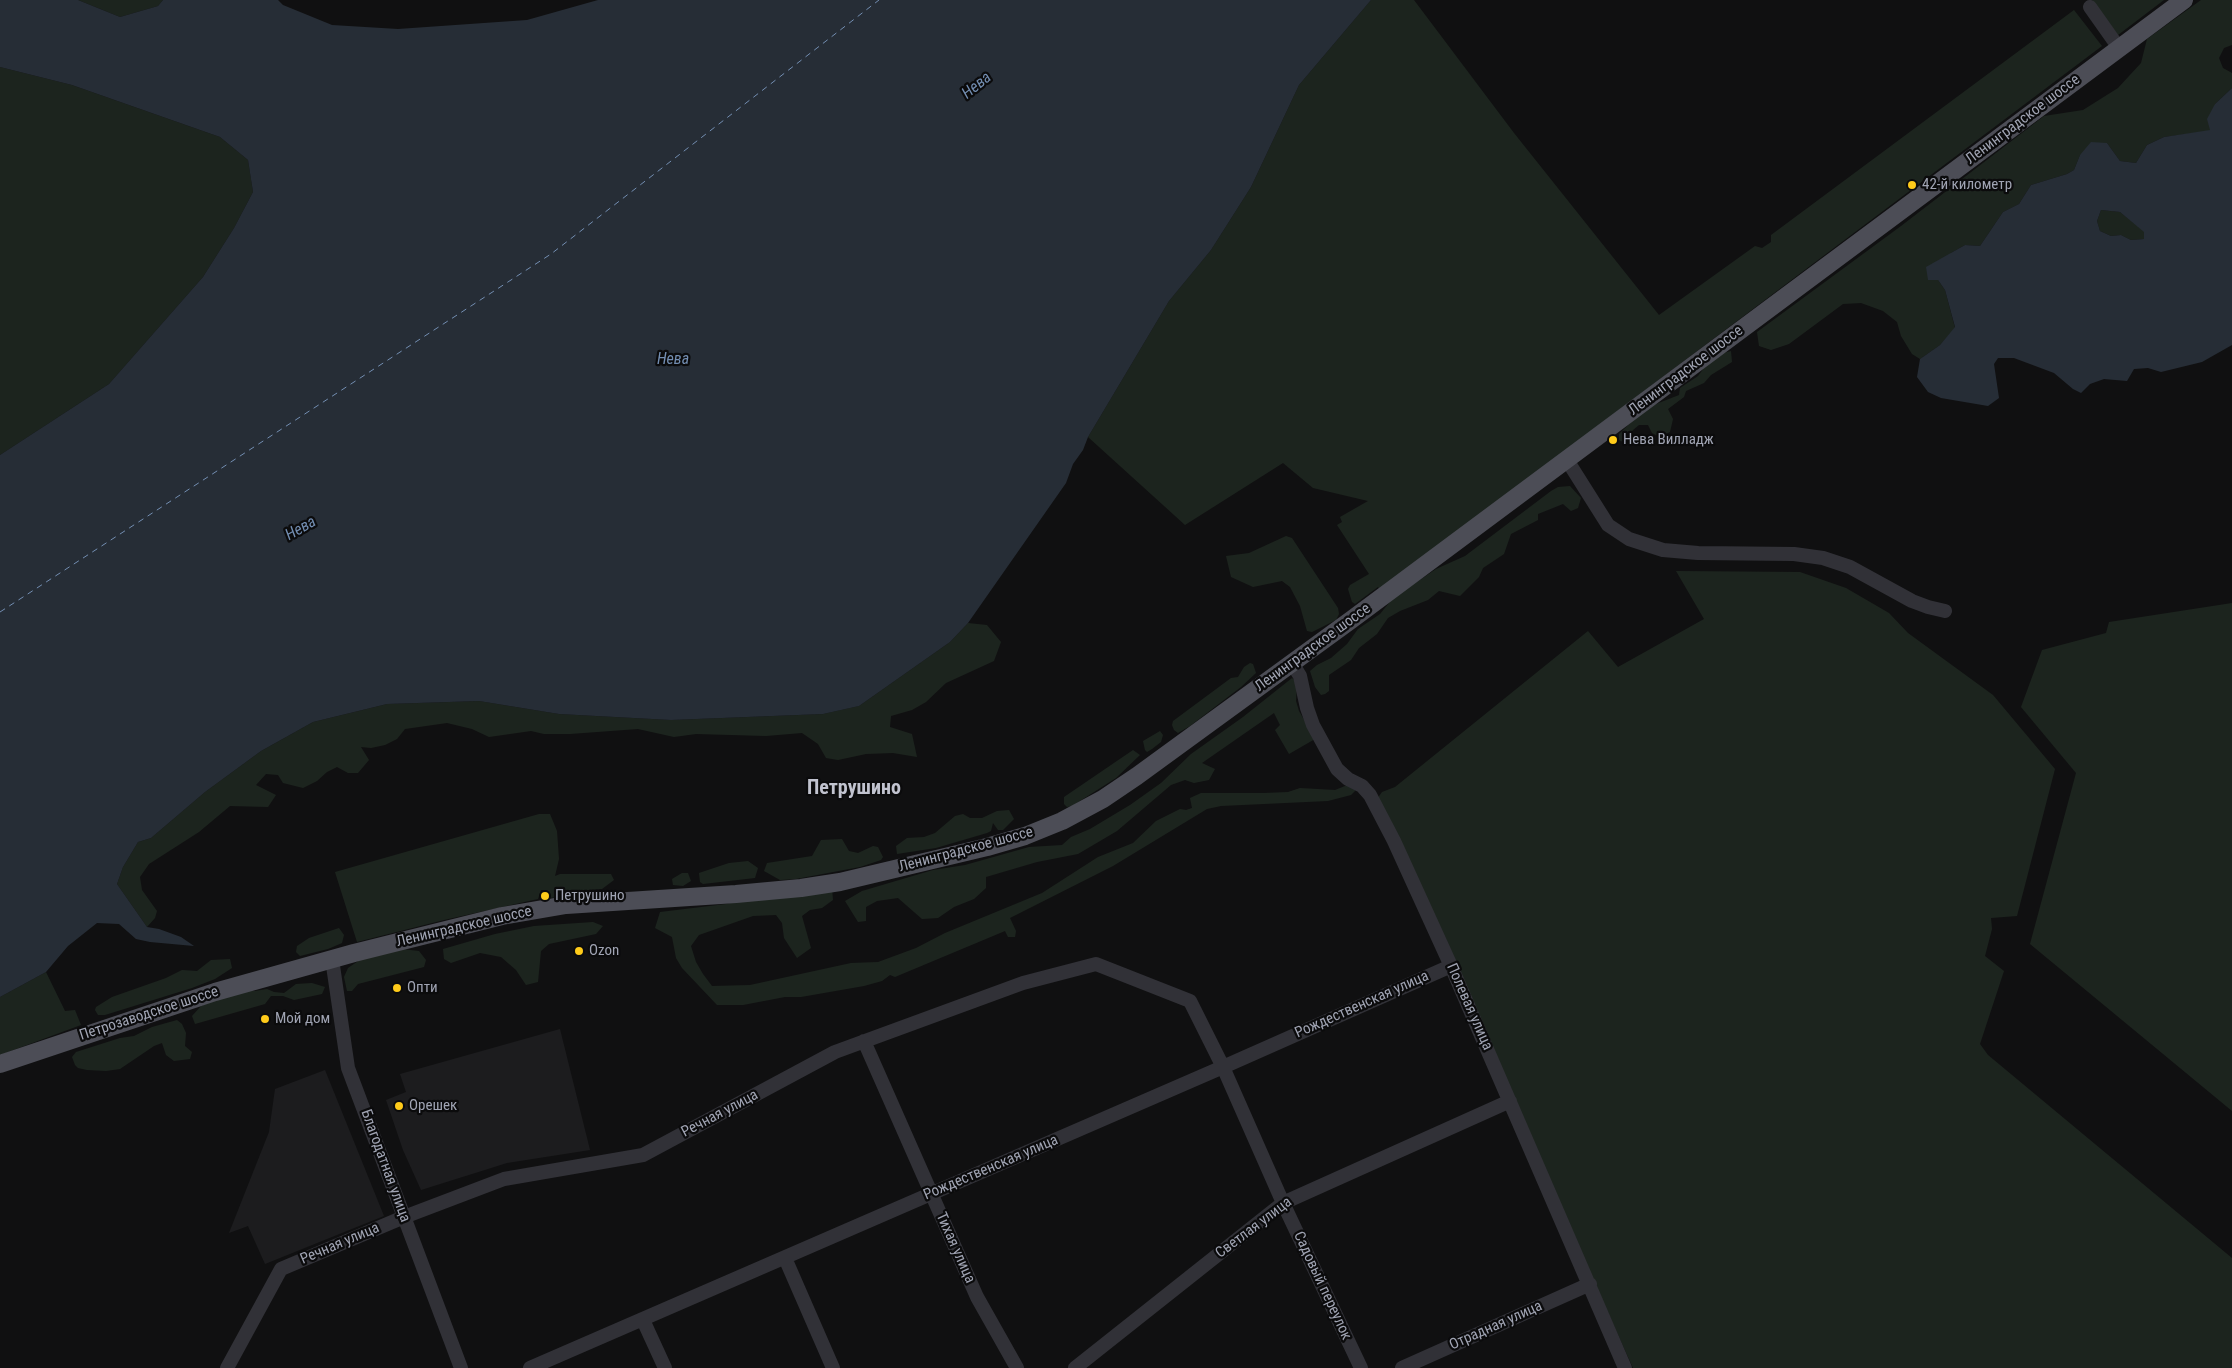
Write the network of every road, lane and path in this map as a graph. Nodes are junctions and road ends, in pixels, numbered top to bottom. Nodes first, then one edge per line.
1 (2184, 0) edge
2 (2090, 7) dead end
3 (2119, 48) junction
4 (1567, 460) junction
5 (1945, 611) dead end
6 (1292, 663) junction
7 (332, 959) junction
8 (1451, 966) junction
9 (298, 968) joint
10 (864, 1041) junction
11 (0, 1064) edge
12 (1223, 1067) junction
13 (1510, 1101) junction
14 (931, 1194) junction
15 (1283, 1202) junction
16 (404, 1217) junction
17 (785, 1258) junction
18 (1590, 1284) junction
19 (643, 1320) junction
20 (227, 1368) edge
21 (461, 1368) edge
22 (530, 1368) edge
23 (665, 1368) edge
24 (834, 1368) edge
25 (1017, 1368) edge
26 (1075, 1368) edge
27 (1361, 1368) edge
28 (1402, 1368) edge
29 (1625, 1368) edge

1 - 3 main road, Ленинградское шоссе
2 - 3 street
3 - 4 main road, Ленинградское шоссе
4 - 5 street
4 - 6 main road, Ленинградское шоссе
6 - 7 main road, Ленинградское шоссе
6 - 8 street, Полевая улица
7 - 9 main road, Ленинградское шоссе
7 - 16 street, Благодатная улица
8 - 12 street, Рождественская улица
8 - 13 street, Полевая улица
9 - 11 main road, Петрозаводское шоссе
10 - 12 street, Речная улица
10 - 14 street, Тихая улица
10 - 16 street, Речная улица
12 - 14 street, Рождественская улица
12 - 15 street, Садовый переулок
13 - 15 street, Светлая улица
13 - 18 street, Полевая улица
14 - 17 street, Рождественская улица
14 - 25 street, Тихая улица
15 - 26 street, Светлая улица
15 - 27 street, Садовый переулок
16 - 20 street, Речная улица
16 - 21 street, Благодатная улица
17 - 19 street, Рождественская улица
17 - 24 street
18 - 28 street, Отрадная улица
18 - 29 street, Полевая улица
19 - 22 street, Рождественская улица
19 - 23 street

